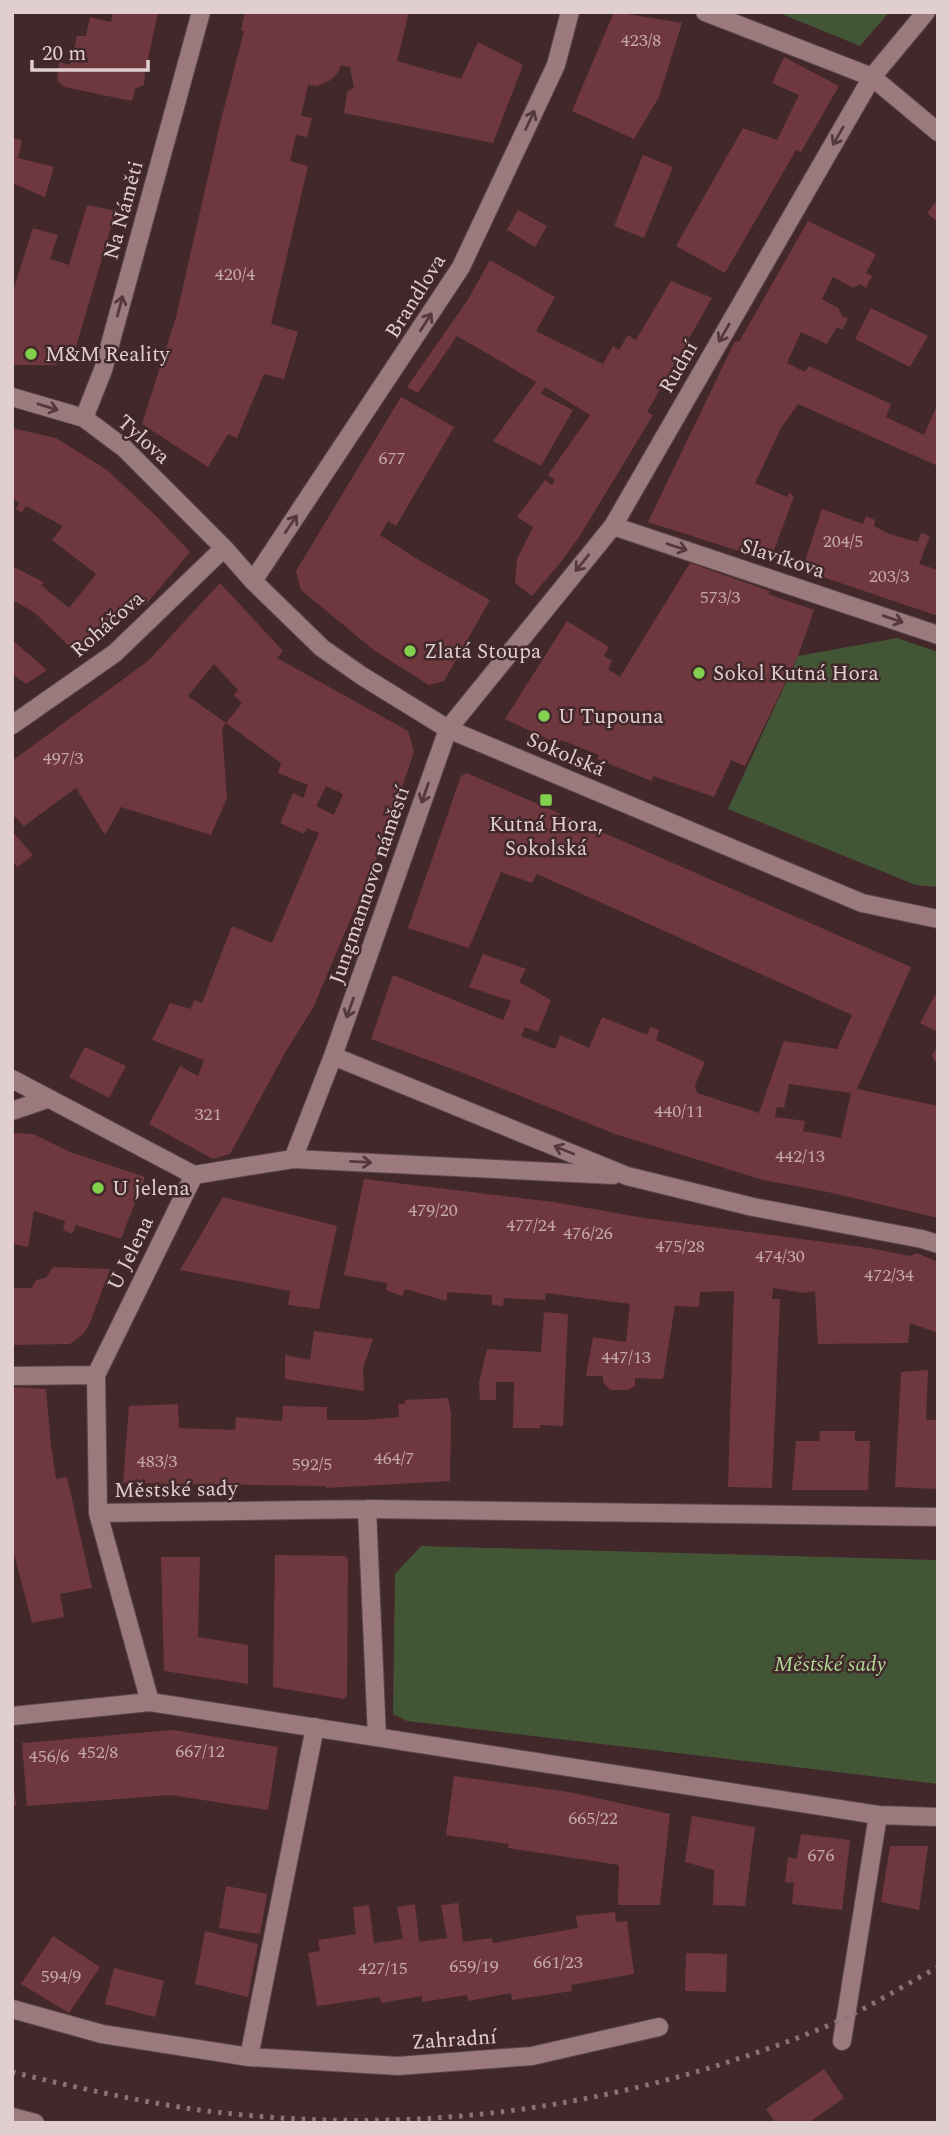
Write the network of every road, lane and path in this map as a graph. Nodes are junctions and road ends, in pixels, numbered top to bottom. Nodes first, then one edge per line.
1 (201, 12) edge
2 (570, 12) edge
3 (705, 12) edge
4 (926, 12) edge
5 (873, 77) junction
6 (938, 132) edge
7 (12, 397) edge
8 (84, 418) junction
9 (612, 526) junction
10 (224, 548) junction
11 (253, 581) junction
12 (938, 635) edge
13 (12, 725) edge
14 (448, 729) junction
15 (938, 919) edge
16 (333, 1056) junction
17 (12, 1079) edge
18 (47, 1099) junction
19 (12, 1111) edge
20 (293, 1159) junction
21 (194, 1175) junction
22 (627, 1176) junction
23 (938, 1244) edge
24 (96, 1375) junction
25 (12, 1376) edge
26 (368, 1509) junction
27 (98, 1513) junction
28 (938, 1517) edge
29 (150, 1702) junction
30 (12, 1716) edge
31 (314, 1727) junction
32 (377, 1737) junction
33 (878, 1815) junction
34 (938, 1817) edge
35 (12, 2009) edge
36 (659, 2026) dead end
37 (842, 2041) dead end
38 (249, 2057) junction
39 (12, 2117) edge
40 (35, 2123) edge

8 -> 1 street, Na Náměti
11 -> 2 street, Brandlova
3 - 5 street
4 - 5 street, Rudní
5 - 6 street
5 -> 9 street, Rudní
7 -> 8 street, Tylova
8 - 10 street, Tylova
9 -> 12 street, Slavíkova
9 -> 14 street, Rudní
10 - 11 street, Sokolská
10 - 13 street, Roháčova
11 - 14 street, Sokolská
14 - 15 street, Sokolská
14 -> 16 street, Jungmannovo náměstí
16 - 20 street, Jungmannovo náměstí
22 -> 16 street
17 - 18 street
18 - 19 street
18 - 21 street
20 - 21 street
20 -> 22 street
21 - 24 street, U Jelena
22 - 23 street
24 - 25 street
24 - 27 street, U Jelena
26 - 27 street, Městské sady
26 - 28 street, Městské sady
26 - 32 street
27 - 29 street, Městské sady
29 - 30 street
29 - 31 street
31 - 32 street
31 - 38 street
32 - 33 street
33 - 34 street
33 - 37 street
35 - 38 street, Zahradní
36 - 38 street, Zahradní
39 - 40 street

